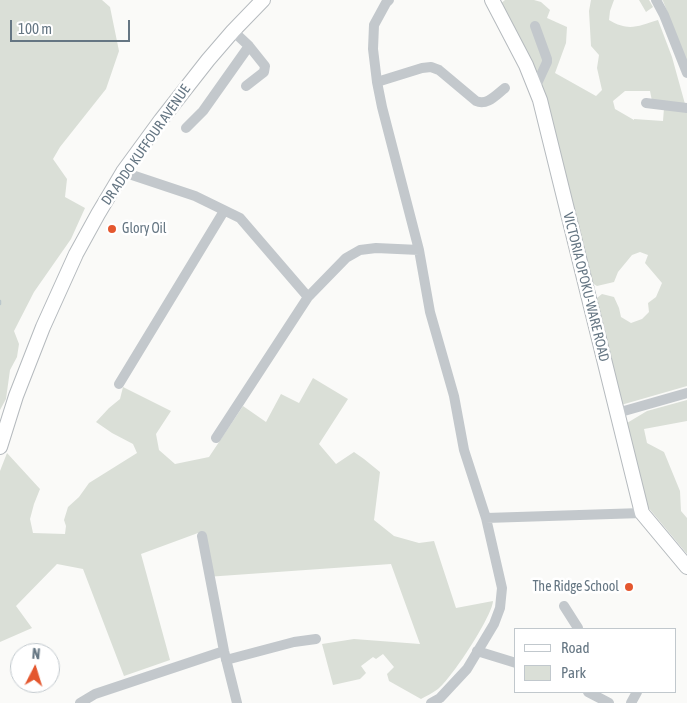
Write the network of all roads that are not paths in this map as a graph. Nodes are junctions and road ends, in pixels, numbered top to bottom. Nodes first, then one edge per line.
1 (263, 0) edge
2 (390, 0) edge
3 (492, 0) edge
4 (656, 0) edge
5 (536, 26) dead end
6 (233, 31) junction
7 (249, 46) junction
8 (687, 73) edge
9 (377, 82) junction
10 (246, 86) dead end
11 (505, 88) dead end
12 (535, 88) junction
13 (646, 102) dead end
14 (687, 108) edge
15 (186, 128) dead end
16 (123, 172) junction
17 (224, 210) junction
18 (419, 250) junction
19 (308, 298) junction
20 (119, 384) dead end
21 (687, 393) edge
22 (617, 413) junction
23 (1, 438) edge
24 (216, 438) dead end
25 (642, 513) junction
26 (486, 518) junction
27 (202, 536) dead end
28 (687, 567) edge
29 (564, 606) dead end
30 (578, 628) edge
31 (316, 639) dead end
32 (477, 651) junction
33 (225, 656) junction
34 (514, 662) edge
35 (590, 693) edge
36 (80, 703) edge
37 (237, 703) edge
38 (431, 703) edge
39 (609, 703) edge

1 - 6 main road, DR ADDO KUFFOUR AVENUE
2 - 9 street
3 - 12 main road, VICTORIA OPOKU-WARE ROAD
4 - 8 street
5 - 12 street
6 - 7 street
6 - 16 main road, DR ADDO KUFFOUR AVENUE
7 - 10 street
7 - 15 street
9 - 11 street
9 - 18 street
12 - 22 main road, VICTORIA OPOKU-WARE ROAD
13 - 14 street
16 - 17 street
16 - 23 main road, DR ADDO KUFFOUR AVENUE
17 - 19 street
17 - 20 street
18 - 19 street
18 - 26 street
19 - 24 street
21 - 22 street
22 - 25 main road, VICTORIA OPOKU-WARE ROAD
25 - 26 street
25 - 28 main road, VICTORIA OPOKU-WARE ROAD
26 - 32 street
27 - 33 street
29 - 30 street
31 - 33 street
32 - 34 street
32 - 38 street
33 - 36 street
33 - 37 street
35 - 39 street

